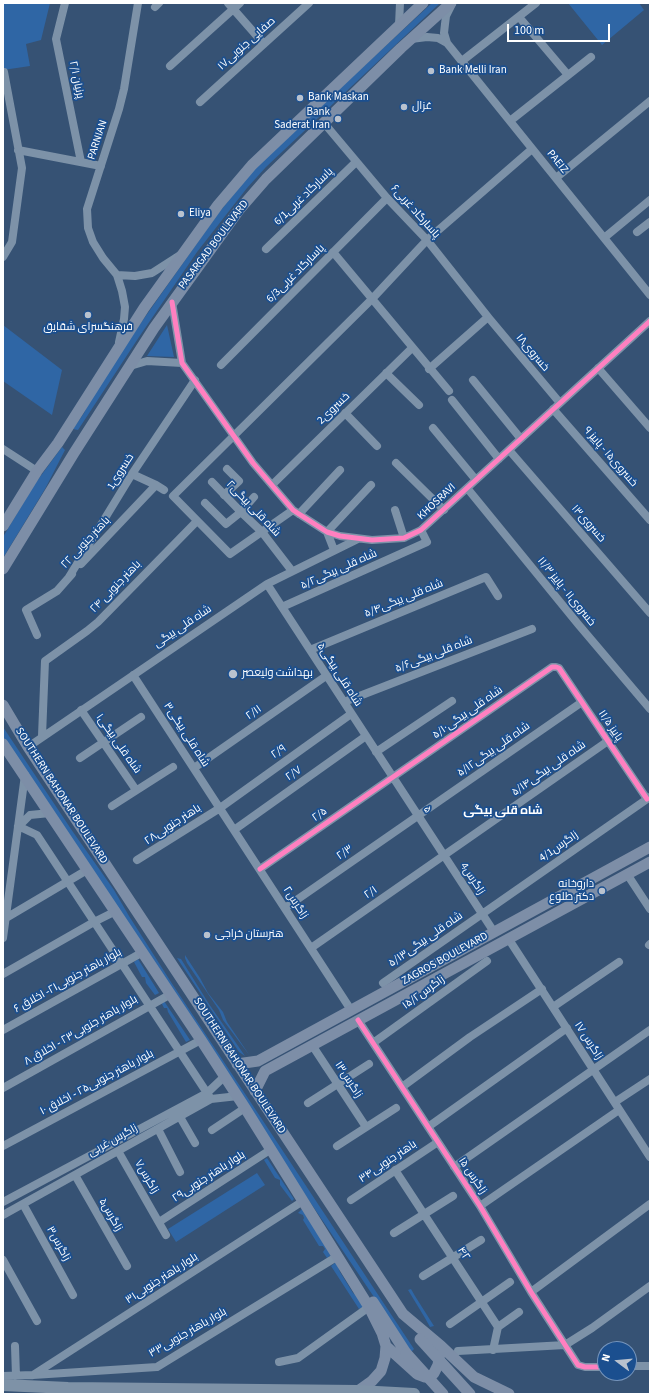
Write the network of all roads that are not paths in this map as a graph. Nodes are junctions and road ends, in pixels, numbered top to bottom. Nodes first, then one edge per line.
1 (65, 3) edge
2 (138, 3) edge
3 (309, 3) edge
4 (400, 3) edge
5 (423, 3) edge
6 (452, 3) edge
7 (536, 3) edge
8 (234, 5) edge
9 (519, 17) junction
10 (399, 25) junction
11 (411, 40) junction
12 (447, 42) junction
13 (264, 44) junction
14 (591, 57) dead end
15 (462, 61) junction
16 (170, 66) dead end
17 (4, 72) edge
18 (568, 75) junction
19 (650, 101) edge
20 (200, 102) dead end
21 (510, 121) junction
22 (324, 123) junction
23 (532, 148) junction
24 (18, 150) junction
25 (81, 162) junction
26 (356, 162) junction
27 (101, 166) junction
28 (556, 178) junction
29 (387, 198) junction
30 (650, 200) edge
31 (650, 222) edge
32 (637, 232) dead end
33 (604, 238) junction
34 (427, 240) junction
35 (266, 249) dead end
36 (333, 252) junction
37 (183, 253) junction
38 (3, 257) edge
39 (117, 275) junction
40 (650, 295) edge
41 (372, 299) junction
42 (172, 302) junction
43 (488, 317) junction
44 (650, 321) edge
45 (412, 348) junction
46 (116, 350) junction
47 (182, 363) junction
48 (221, 365) dead end
49 (130, 366) junction
50 (598, 368) junction
51 (429, 369) junction
52 (386, 373) junction
53 (194, 380) junction
54 (473, 380) dead end
55 (449, 391) dead end
56 (452, 400) dead end
57 (560, 403) junction
58 (419, 405) dead end
59 (553, 409) junction
60 (345, 413) junction
61 (433, 428) dead end
62 (650, 428) edge
63 (234, 436) junction
64 (521, 439) junction
65 (58, 443) junction
66 (377, 446) dead end
67 (3, 449) edge
68 (509, 450) junction
69 (74, 453) junction
70 (499, 459) junction
71 (396, 463) dead end
72 (227, 469) dead end
73 (340, 470) dead end
74 (37, 471) junction
75 (132, 474) junction
76 (476, 480) junction
77 (212, 482) dead end
78 (156, 485) junction
79 (272, 485) junction
80 (371, 485) dead end
81 (467, 488) junction
82 (164, 490) dead end
83 (224, 495) junction
84 (254, 497) dead end
85 (205, 503) dead end
86 (395, 510) dead end
87 (444, 510) junction
88 (241, 512) junction
89 (296, 512) junction
90 (650, 520) edge
91 (197, 521) junction
92 (3, 526) edge
93 (422, 530) junction
94 (262, 532) junction
95 (327, 532) junction
96 (359, 538) junction
97 (404, 538) junction
98 (334, 550) junction
99 (3, 569) edge
100 (292, 571) junction
101 (69, 577) junction
102 (267, 584) junction
103 (498, 596) dead end
104 (282, 607) junction
105 (650, 613) edge
106 (532, 629) dead end
107 (37, 634) dead end
108 (310, 650) junction
109 (556, 667) joint
110 (133, 675) junction
111 (326, 676) junction
112 (452, 701) dead end
113 (344, 702) junction
114 (582, 702) junction
115 (3, 705) edge
116 (650, 709) edge
117 (81, 710) junction
118 (351, 714) junction
119 (140, 717) dead end
120 (42, 736) junction
121 (366, 736) junction
122 (608, 741) junction
123 (104, 742) junction
124 (3, 744) edge
125 (28, 747) junction
126 (376, 752) junction
127 (80, 758) dead end
128 (173, 766) dead end
129 (194, 768) junction
130 (25, 775) junction
131 (393, 777) junction
132 (136, 790) junction
133 (649, 798) edge
134 (112, 806) dead end
135 (220, 808) junction
136 (50, 813) junction
137 (418, 816) junction
138 (18, 826) junction
139 (234, 830) junction
140 (650, 847) edge
141 (444, 855) junction
142 (137, 860) dead end
143 (650, 862) edge
144 (260, 869) junction
145 (87, 870) junction
146 (627, 874) junction
147 (68, 882) junction
148 (5, 883) edge
149 (582, 884) junction
150 (588, 895) junction
151 (285, 908) junction
152 (650, 909) edge
153 (116, 912) junction
154 (482, 914) junction
155 (6, 918) junction
156 (94, 922) junction
157 (494, 932) junction
158 (3, 938) edge
159 (508, 938) junction
160 (311, 948) junction
161 (143, 952) junction
162 (488, 961) dead end
163 (619, 962) dead end
164 (121, 963) junction
165 (425, 970) junction
166 (3, 974) edge
167 (431, 981) junction
168 (383, 983) dead end
169 (542, 989) junction
170 (170, 994) junction
171 (148, 1005) junction
172 (553, 1006) junction
173 (352, 1010) junction
174 (358, 1020) junction
175 (567, 1028) junction
176 (3, 1030) edge
177 (650, 1030) edge
178 (201, 1040) junction
179 (373, 1043) junction
180 (312, 1045) junction
181 (179, 1051) junction
182 (258, 1061) junction
183 (237, 1064) junction
184 (369, 1064) dead end
185 (593, 1069) junction
186 (265, 1071) junction
187 (225, 1076) junction
188 (650, 1079) edge
189 (338, 1084) junction
190 (402, 1087) junction
191 (3, 1088) edge
192 (255, 1091) junction
193 (209, 1096) junction
194 (238, 1096) junction
195 (615, 1102) junction
196 (308, 1103) dead end
197 (245, 1108) junction
198 (396, 1108) dead end
199 (620, 1110) junction
200 (180, 1116) junction
201 (366, 1127) junction
202 (428, 1127) junction
203 (158, 1129) junction
204 (212, 1130) dead end
205 (438, 1142) junction
206 (195, 1143) dead end
207 (3, 1146) edge
208 (337, 1146) dead end
209 (270, 1150) junction
210 (118, 1151) junction
211 (650, 1157) edge
212 (454, 1167) junction
213 (395, 1170) junction
214 (180, 1172) dead end
215 (75, 1175) junction
216 (310, 1175) junction
217 (294, 1186) junction
218 (453, 1196) dead end
219 (351, 1200) dead end
220 (303, 1201) junction
221 (3, 1202) edge
222 (23, 1204) junction
223 (650, 1204) edge
224 (480, 1206) junction
225 (424, 1214) junction
226 (3, 1215) edge
227 (159, 1222) junction
228 (394, 1233) dead end
229 (166, 1235) dead end
230 (481, 1240) dead end
231 (338, 1256) junction
232 (452, 1258) junction
233 (3, 1260) edge
234 (127, 1266) dead end
235 (423, 1276) dead end
236 (510, 1282) dead end
237 (650, 1286) edge
238 (531, 1292) junction
239 (73, 1295) dead end
240 (482, 1302) junction
241 (369, 1307) junction
242 (519, 1312) dead end
243 (37, 1321) dead end
244 (450, 1324) dead end
245 (498, 1327) junction
246 (564, 1345) junction
247 (15, 1346) dead end
248 (386, 1346) junction
249 (441, 1346) junction
250 (493, 1350) junction
251 (458, 1351) dead end
252 (278, 1362) dead end
253 (637, 1366) edge
254 (650, 1366) edge
255 (597, 1367) edge
256 (3, 1376) edge
257 (16, 1376) junction
258 (32, 1376) junction
259 (3, 1385) edge
260 (68, 1388) junction
261 (358, 1392) junction
262 (105, 1394) edge
263 (414, 1394) edge
264 (442, 1394) edge
265 (470, 1394) edge
266 (509, 1394) edge

1 - 25 street, پرنیان ۲/۱
2 - 27 street, PARNIAN
3 - 13 street, صفایی جنوبی۱۷
4 - 10 street
5 - 10 main road, PASARGAD BOULEVARD
6 - 11 main road, PASARGAD BOULEVARD
6 - 12 street
7 - 9 street
8 - 13 street
8 - 16 street
9 - 15 street
9 - 18 street
10 - 37 main road, PASARGAD BOULEVARD
11 - 12 street
11 - 22 main road, PASARGAD BOULEVARD
12 - 15 street, PAEIZ
13 - 20 street, صفایی جنوبی۱۷
14 - 18 street
15 - 21 street, PAEIZ
17 - 24 street
18 - 21 street
19 - 28 street
21 - 23 street, PAEIZ
22 - 26 street, پاسارگاد غربی۶
22 - 42 main road, PASARGAD BOULEVARD
23 - 28 street, PAEIZ
23 - 34 street
24 - 25 street
24 - 38 street
25 - 27 street
26 - 29 street, پاسارگاد غربی۶
26 - 35 street, پاسارگاد غربی6/1
27 - 39 street, PARNIAN
28 - 33 street, PAEIZ
29 - 34 street, پاسارگاد غربی۶
29 - 36 street, پاسارگاد غربی6/3
30 - 33 street
31 - 32 street
33 - 40 street, PAEIZ
34 - 41 street
34 - 43 street, پاسارگاد غربی۶
36 - 41 street
36 - 48 street, پاسارگاد غربی6/3
37 - 39 street
37 - 46 main road, PASARGAD BOULEVARD
39 - 46 street
41 - 45 street
41 - 63 street
42 - 47 street
42 - 49 main road, PASARGAD BOULEVARD
43 - 51 street
43 - 57 street, خسروى۱۸
44 - 50 street, KHOSRAVI
45 - 51 street
45 - 52 street, خسروى2
46 - 65 main road, PASARGAD BOULEVARD
47 - 49 street
47 - 53 street, KHOSRAVI
49 - 69 main road, PASARGAD BOULEVARD
50 - 57 street, KHOSRAVI
50 - 62 street
51 - 55 street
52 - 58 street
52 - 60 street, خسروى2
53 - 63 street, KHOSRAVI
53 - 75 street, خسروى1
54 - 64 street
56 - 70 street
57 - 59 street, KHOSRAVI
59 - 64 street, KHOSRAVI
59 - 90 street, خسروى۱۵ - پاییز ۹
60 - 66 street
60 - 79 street, خسروى2
61 - 76 street
63 - 79 street, KHOSRAVI
63 - 91 street
64 - 68 street, KHOSRAVI
65 - 69 main road
65 - 74 main road, PASARGAD BOULEVARD
67 - 74 street
68 - 70 street, KHOSRAVI
68 - 105 street, خسروى۱۳
69 - 99 main road, PASARGAD BOULEVARD
70 - 76 street, KHOSRAVI
71 - 87 street
72 - 83 street
73 - 89 street
74 - 92 main road, PASARGAD BOULEVARD
75 - 78 street
75 - 101 street, خسروى1
76 - 81 street, KHOSRAVI
77 - 83 street, شاه قلی بیگی۲
78 - 82 street
78 - 101 street, ۲۲ باهنر جنوبی
79 - 89 street, KHOSRAVI
80 - 95 street
81 - 87 street, KHOSRAVI
81 - 116 street, خسروى۱۱ - پاییز ۱۱/۳
83 - 88 street, شاه قلی بیگی۲
84 - 88 street
85 - 88 street
86 - 97 street
87 - 93 street, KHOSRAVI
88 - 94 street, شاه قلی بیگی۲
89 - 94 street
89 - 95 street, KHOSRAVI
91 - 94 street
91 - 120 street, ۲۴ باهنر جنوبی
93 - 97 street, KHOSRAVI
93 - 104 street, شاه قلی بیگی۵/۲
94 - 100 street, شاه قلی بیگی۲
95 - 96 street, KHOSRAVI
95 - 98 street
96 - 97 street, KHOSRAVI
96 - 98 street, شاه قلی بیگی
98 - 100 street, شاه قلی بیگی
100 - 102 street, شاه قلی بیگی
101 - 107 street, ۲۲ باهنر جنوبی
102 - 104 street, شاه قلی بیگی۵
102 - 110 street, شاه قلی بیگی
103 - 108 street, شاه قلی بیگی۵/۴
104 - 108 street, شاه قلی بیگی۵
106 - 113 street, شاه قلی بیگی۵/۶
108 - 111 street, شاه قلی بیگی۵
109 - 114 street, پاییز ۱۱/۵
109 - 131 street, شاه قلی بیگی۵/۱۰
110 - 117 street, شاه قلی بیگی
110 - 129 street, شاه قلی بیگی۳
111 - 113 street, شاه قلی بیگی۵
111 - 129 street, ۲/۱۱
112 - 126 street
113 - 118 street, شاه قلی بیگی۵
114 - 122 street, پاییز ۱۱/۵
114 - 137 street, شاه قلی بیگی۵/۱۲
115 - 125 main road, SOUTHERN BAHONAR BOULEVARD
117 - 120 street, شاه قلی بیگی
117 - 123 street, شاه قلی بیگی۱
118 - 121 street, شاه قلی بیگی۵
118 - 135 street, ۲/۹
119 - 123 street
120 - 125 street, شاه قلی بیگی
121 - 126 street, شاه قلی بیگی۵
121 - 139 street, ۲/۷
122 - 133 street, پاییز ۱۱/۵
122 - 141 street, شاه قلی بیگی۵/۱۴
123 - 127 street
123 - 132 street, شاه قلی بیگی۱
124 - 130 main road, SOUTHERN BAHONAR BOULEVARD
125 - 183 main road, SOUTHERN BAHONAR BOULEVARD
126 - 131 street, شاه قلی بیگی۵
128 - 132 street
129 - 135 street, شاه قلی بیگی۳
130 - 136 main road, SOUTHERN BAHONAR BOULEVARD
130 - 138 street
131 - 137 street, ۵
131 - 144 street, ۲/۵
132 - 134 street
133 - 154 street, 4/1زاگرس
135 - 139 street, زاگرس۲
135 - 142 street, باهنر جنوبی۲۸
136 - 138 street
136 - 145 main road, SOUTHERN BAHONAR BOULEVARD
137 - 141 street, ۵
137 - 151 street, ۲/۳
138 - 147 street
138 - 148 street
139 - 144 street, زاگرس۲
140 - 149 main road, ZAGROS BOULEVARD
141 - 154 street, زاگرس4
141 - 160 street, ۲/۱
143 - 146 main road, ZAGROS BOULEVARD
144 - 151 street, زاگرس۲
145 - 147 street
145 - 153 main road, SOUTHERN BAHONAR BOULEVARD
146 - 150 main road, ZAGROS BOULEVARD
146 - 152 street
147 - 155 street
147 - 156 street
148 - 155 street
149 - 150 main road
149 - 157 main road, ZAGROS BOULEVARD
150 - 159 main road, ZAGROS BOULEVARD
151 - 160 street, زاگرس۲
153 - 156 street
153 - 161 main road, SOUTHERN BAHONAR BOULEVARD
154 - 157 street, زاگرس4
154 - 168 street, شاه قلی بیگی۵/۱۳
155 - 158 street
156 - 164 street
156 - 166 street
157 - 165 main road, ZAGROS BOULEVARD
159 - 167 main road, ZAGROS BOULEVARD
159 - 169 street, زاگرس ۱۷
160 - 173 street, زاگرس۲
161 - 164 street, بلوار باهنر جنوبی۲۱- اخلاق ۶
161 - 170 main road, SOUTHERN BAHONAR BOULEVARD
162 - 179 street, زاگرس۱۵/۲
163 - 172 street
164 - 171 street
164 - 176 street, بلوار باهنر جنوبی۲۱- اخلاق ۶
165 - 167 main road
165 - 173 main road, ZAGROS BOULEVARD
167 - 174 main road, ZAGROS BOULEVARD
169 - 172 street, زاگرس ۱۷
169 - 190 street
170 - 171 street, بلوار باهنر جنوبی۲۳ - اخلاق ۸
170 - 178 main road, SOUTHERN BAHONAR BOULEVARD
171 - 181 street
171 - 191 street, بلوار باهنر جنوبی۲۳ - اخلاق ۸
172 - 175 street, زاگرس ۱۷
173 - 182 main road, ZAGROS BOULEVARD
174 - 179 street, زاگرس ۱۵
174 - 180 main road, ZAGROS BOULEVARD
175 - 185 street, زاگرس ۱۷
175 - 202 street
177 - 185 street
178 - 181 street, بلوار باهنر جنوبی۲۵ - اخلاق ۱۰
178 - 187 main road, SOUTHERN BAHONAR BOULEVARD
179 - 190 street, زاگرس ۱۵
180 - 186 main road, ZAGROS BOULEVARD
180 - 189 street, زاگرس۱۳
181 - 193 street
181 - 207 street, بلوار باهنر جنوبی۲۵ - اخلاق ۱۰
182 - 183 main road, ZAGROS BOULEVARD
182 - 186 main road
183 - 192 main road, SOUTHERN BAHONAR BOULEVARD
184 - 189 street
185 - 195 street, زاگرس ۱۷
185 - 212 street
186 - 192 main road
187 - 193 street, زاگرس غربی
187 - 194 main road, SOUTHERN BAHONAR BOULEVARD
188 - 195 street
189 - 196 street
189 - 201 street, زاگرس۱۳
190 - 202 street, زاگرس ۱۵
192 - 216 main road, SOUTHERN BAHONAR BOULEVARD
193 - 194 street, زاگرس غربی
193 - 200 street, زاگرس غربی
193 - 221 street, زاگرس غربی
194 - 197 main road, SOUTHERN BAHONAR BOULEVARD
195 - 199 street, زاگرس ۱۷
197 - 204 street
197 - 209 main road, SOUTHERN BAHONAR BOULEVARD
198 - 201 street
199 - 211 street, زاگرس ۱۷
199 - 224 street
200 - 203 street, زاگرس غربی
200 - 206 street
201 - 208 street
202 - 205 street, زاگرس ۱۵
203 - 210 street, زاگرس غربی
203 - 214 street
205 - 212 street, زاگرس ۱۵
205 - 213 street, باهنر جنوبی۳۴
209 - 217 main road, SOUTHERN BAHONAR BOULEVARD
209 - 227 street, بلوار باهنر جنوبی۲۹
210 - 215 street, زاگرس غربی
210 - 227 street, زاگرس۷
212 - 224 street, زاگرس ۱۵
213 - 219 street, باهنر جنوبی۳۴
213 - 225 street, ۴۲
215 - 222 street, زاگرس غربی
215 - 234 street, زاگرس۵
216 - 249 main road, SOUTHERN BAHONAR BOULEVARD
216 - 265 main road, bridge
217 - 220 main road, SOUTHERN BAHONAR BOULEVARD
217 - 264 main road, bridge
218 - 225 street
220 - 231 main road, SOUTHERN BAHONAR BOULEVARD
220 - 258 street, بلوار باهنر جنوبی۳۱
222 - 226 street, زاگرس غربی
222 - 239 street, زاگرس۳
223 - 238 street
224 - 238 street, زاگرس ۱۵
225 - 228 street
225 - 232 street, ۴۲
227 - 229 street, زاگرس۷
230 - 232 street
231 - 241 main road, SOUTHERN BAHONAR BOULEVARD
231 - 258 street, بلوار باهنر جنوبی۳۳
232 - 235 street
232 - 240 street, ۴۲
233 - 243 street
236 - 240 street
237 - 246 street
238 - 246 street, زاگرس ۱۵
240 - 244 street
240 - 245 street, ۴۲
241 - 248 main road, SOUTHERN BAHONAR BOULEVARD
241 - 252 street
242 - 245 street
245 - 250 street
246 - 250 street
246 - 255 street, زاگرس ۱۵
247 - 257 street
248 - 249 main road
248 - 261 main road, SOUTHERN BAHONAR BOULEVARD
249 - 266 main road, SOUTHERN BAHONAR BOULEVARD
250 - 251 street
253 - 254 street
256 - 257 street, بلوار باهنر جنوبی۳۳
257 - 258 street, بلوار باهنر جنوبی۳۳
259 - 260 highway
260 - 261 highway
260 - 262 highway
261 - 263 highway

